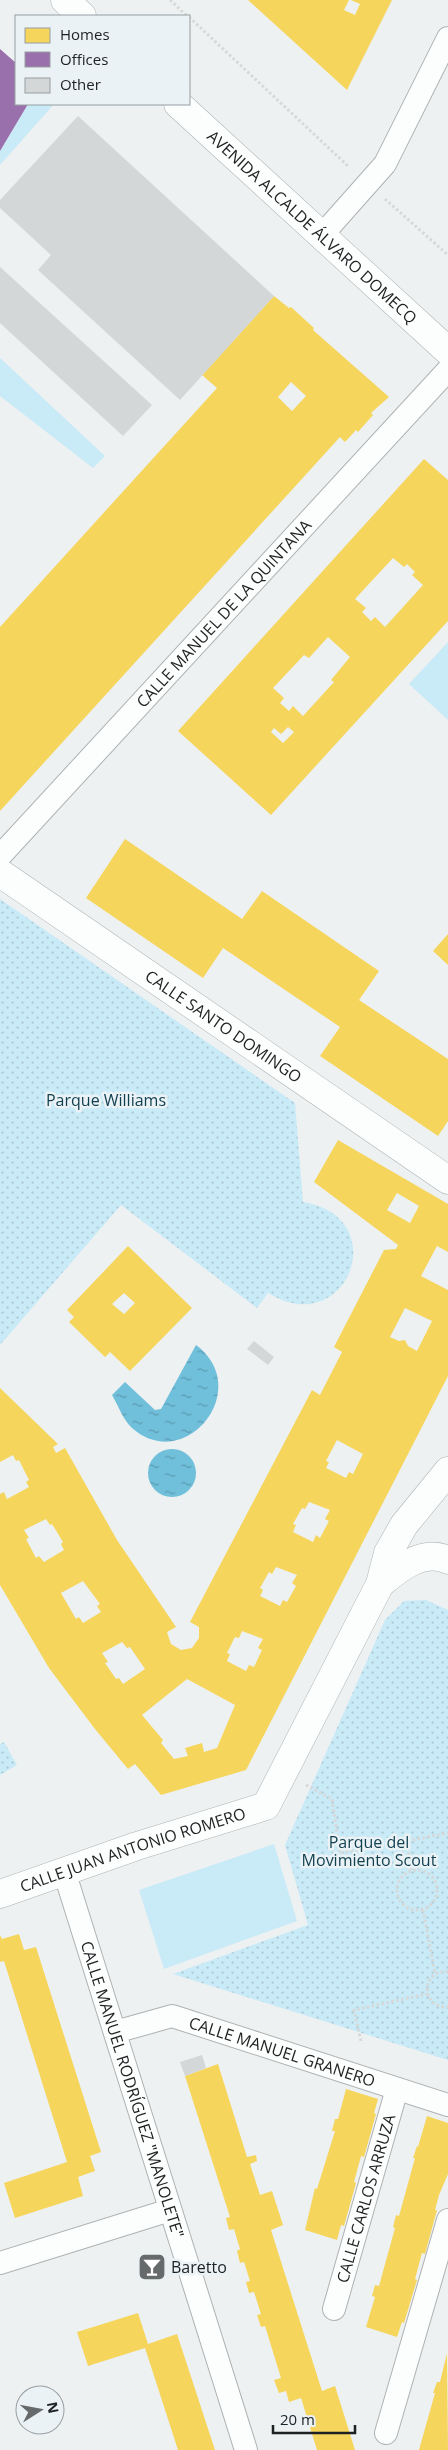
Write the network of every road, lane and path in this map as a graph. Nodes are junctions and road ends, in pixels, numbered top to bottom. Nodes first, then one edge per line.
1 (65, 0) edge
2 (170, 0) edge
3 (81, 15) edge
4 (186, 15) edge
5 (190, 19) edge
6 (448, 38) edge
7 (179, 105) edge
8 (352, 170) dead end
9 (384, 198) dead end
10 (322, 235) junction
11 (448, 255) edge
12 (448, 351) edge
13 (448, 370) edge
14 (0, 856) edge
15 (0, 873) edge
16 (448, 1180) edge
17 (448, 1471) edge
18 (445, 1557) edge
19 (380, 1584) junction
20 (283, 1774) junction
21 (448, 1833) edge
22 (407, 1841) junction
23 (411, 1870) junction
24 (64, 1871) junction
25 (0, 1894) edge
26 (423, 1910) junction
27 (448, 1972) edge
28 (435, 1973) junction
29 (427, 1994) junction
30 (448, 2008) edge
31 (115, 2032) junction
32 (361, 2041) dead end
33 (397, 2089) junction
34 (448, 2105) edge
35 (170, 2210) junction
36 (448, 2220) edge
37 (0, 2264) edge
38 (334, 2309) dead end
39 (386, 2433) dead end
40 (246, 2450) edge

1 - 3 street
2 - 4 path
5 - 8 path
6 - 10 street
7 - 10 street, AVENIDA ALCALDE ÁLVARO DOMECQ
9 - 11 path
10 - 12 street, AVENIDA ALCALDE ÁLVARO DOMECQ
13 - 14 street, CALLE MANUEL DE LA QUINTANA
15 - 16 street, CALLE SANTO DOMINGO
17 - 19 street
18 - 19 street
19 - 20 street
20 - 22 path
20 - 24 street, CALLE JUAN ANTONIO ROMERO
21 - 22 path
22 - 23 path
23 - 26 path
23 - 26 path
24 - 25 street, CALLE JUAN ANTONIO ROMERO
24 - 31 street, CALLE MANUEL RODRÍGUEZ "MANOLETE"
26 - 28 path
27 - 28 path
28 - 29 path
29 - 30 path
29 - 32 path
31 - 33 street, CALLE MANUEL GRANERO
31 - 35 street, CALLE MANUEL RODRÍGUEZ "MANOLETE"
33 - 34 street, CALLE MANUEL GRANERO
33 - 38 street, CALLE CARLOS ARRUZA
35 - 37 street
35 - 40 street, CALLE MANUEL RODRÍGUEZ "MANOLETE"
36 - 39 street

